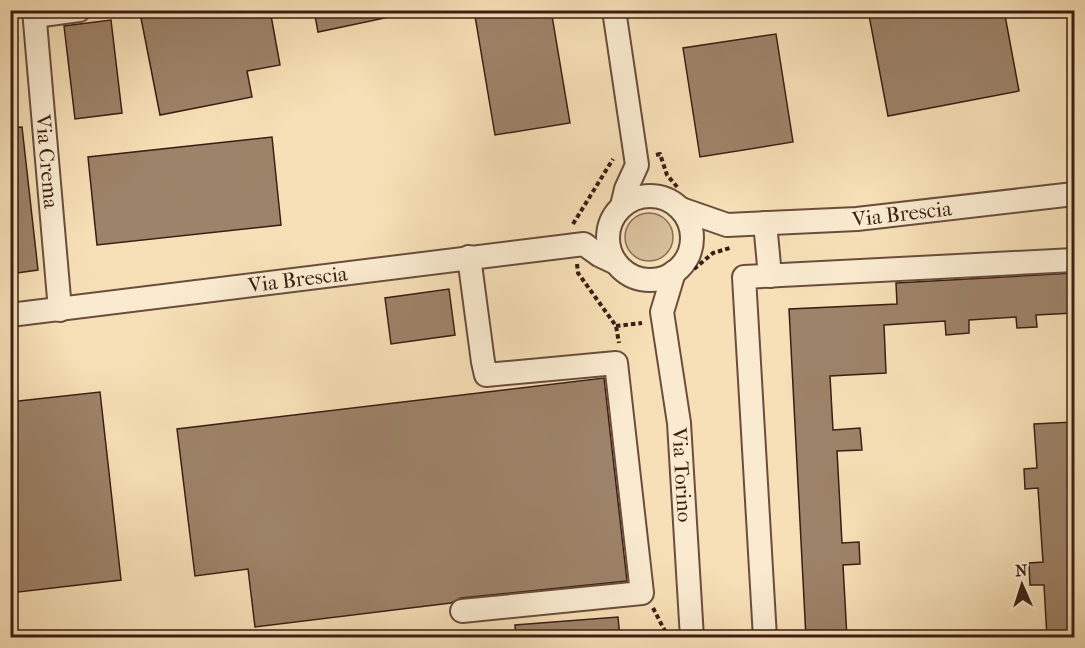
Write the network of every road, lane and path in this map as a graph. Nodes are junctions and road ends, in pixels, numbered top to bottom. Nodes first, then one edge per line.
1 (79, 10) edge
2 (614, 10) edge
3 (35, 13) edge
4 (612, 147) dead end
5 (637, 161) junction
6 (1074, 194) edge
7 (676, 200) junction
8 (617, 213) junction
9 (765, 223) junction
10 (727, 225) junction
11 (580, 244) junction
12 (689, 252) junction
13 (469, 257) junction
14 (1074, 261) edge
15 (616, 263) junction
16 (675, 272) junction
17 (770, 276) junction
18 (635, 277) junction
19 (60, 310) junction
20 (662, 312) junction
21 (10, 315) edge
22 (462, 610) dead end
23 (692, 638) edge
24 (765, 638) edge

1 - 3 street
2 - 5 street
3 - 19 street, Via Crema
4 - 11 path
5 - 7 street
5 - 7 path
5 - 8 street
6 - 9 street, Via Brescia
7 - 8 street
7 - 10 street, Via Brescia
7 - 12 street
8 - 11 street
8 - 15 street
9 - 10 street, Via Brescia
9 - 17 street
10 - 12 street
11 - 13 street, Via Brescia
11 - 15 street
12 - 16 street, Via Torino
13 - 19 street, Via Brescia
13 - 22 street
14 - 17 street
15 - 18 street, Via Torino
16 - 18 street
16 - 20 street, Via Torino
17 - 24 street
18 - 20 street, Via Torino
19 - 21 street, Via Brescia
20 - 23 street, Via Torino

